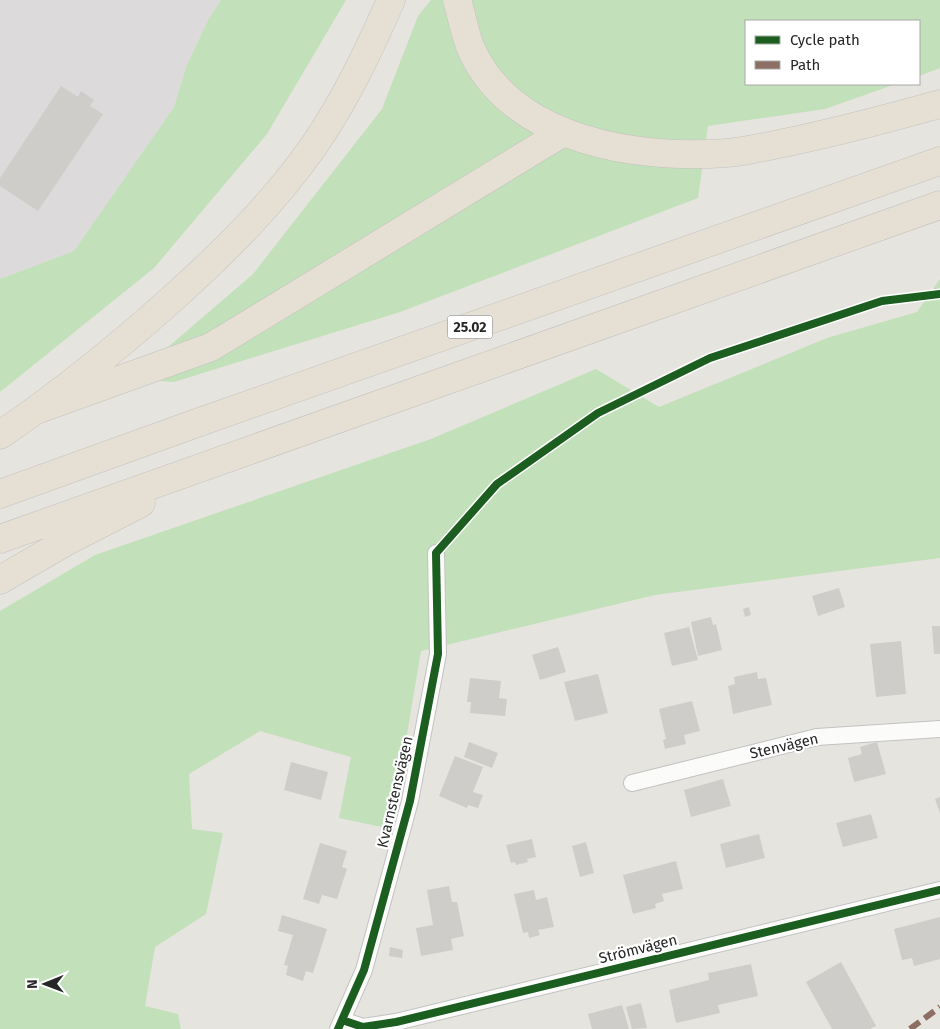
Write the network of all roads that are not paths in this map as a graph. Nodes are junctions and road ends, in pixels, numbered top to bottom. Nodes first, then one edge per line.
1 (392, 0) edge
2 (457, 0) edge
3 (940, 104) edge
4 (562, 133) junction
5 (940, 161) edge
6 (940, 205) edge
7 (36, 410) junction
8 (0, 435) edge
9 (248, 450) junction
10 (0, 494) edge
11 (0, 539) edge
12 (436, 553) dead end
13 (0, 580) edge
14 (940, 729) edge
15 (632, 783) dead end
16 (940, 890) edge
17 (340, 1024) edge
18 (364, 1028) edge

1 - 7 highway
2 - 4 highway
3 - 4 highway
4 - 7 highway
5 - 10 highway, 25.02
6 - 9 highway
7 - 8 highway
9 - 11 highway
9 - 13 highway
12 - 17 street, Kvarnstensvägen
14 - 15 street, Stenvägen
16 - 18 street, Strömvägen
17 - 18 street, Strömvägen

